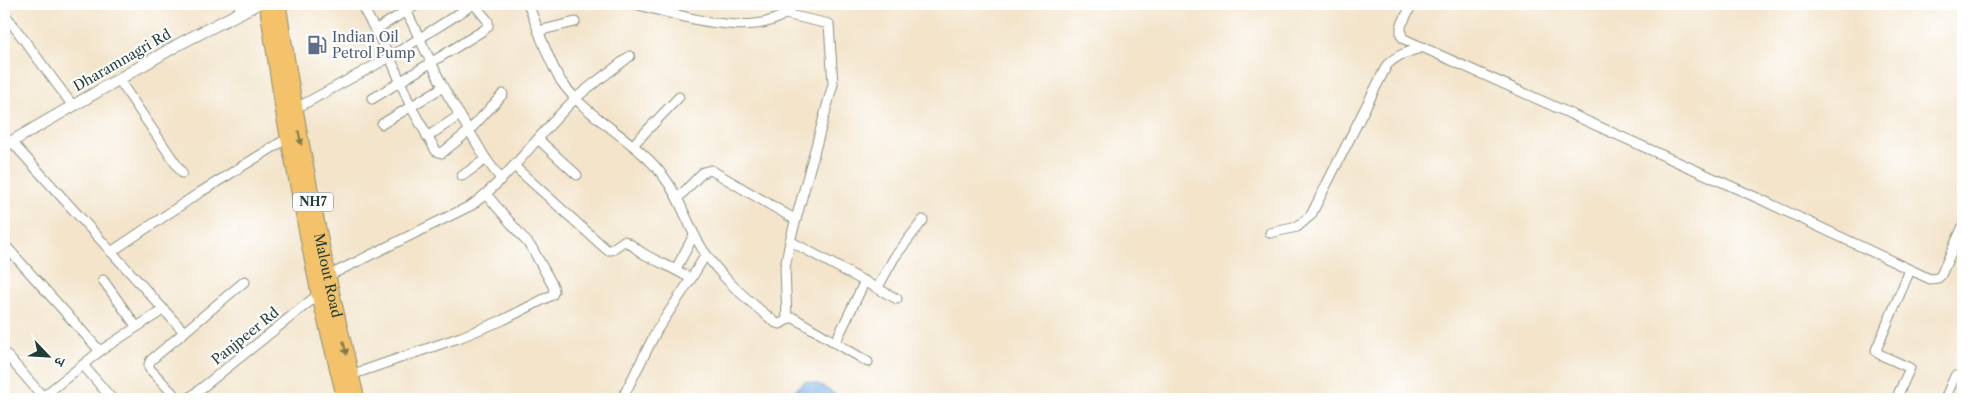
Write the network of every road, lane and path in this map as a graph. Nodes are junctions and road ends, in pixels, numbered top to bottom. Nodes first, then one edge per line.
1 (257, 4) edge
2 (267, 4) edge
3 (278, 4) edge
4 (362, 4) edge
5 (418, 4) edge
6 (474, 4) edge
7 (539, 4) edge
8 (635, 4) edge
9 (795, 4) edge
10 (1412, 4) edge
11 (239, 7) edge
12 (405, 7) edge
13 (530, 7) edge
14 (4, 13) edge
15 (785, 14) junction
16 (575, 22) dead end
17 (375, 30) junction
18 (538, 30) junction
19 (420, 38) junction
20 (1423, 47) junction
21 (630, 56) dead end
22 (390, 57) junction
23 (431, 64) junction
24 (119, 80) junction
25 (401, 82) junction
26 (443, 87) junction
27 (503, 94) dead end
28 (679, 97) dead end
29 (577, 98) junction
30 (372, 99) dead end
31 (73, 106) junction
32 (411, 107) junction
33 (289, 112) junction
34 (460, 115) junction
35 (382, 124) dead end
36 (469, 131) junction
37 (427, 137) junction
38 (288, 138) junction
39 (539, 140) junction
40 (7, 143) edge
41 (633, 145) junction
42 (486, 159) junction
43 (514, 166) junction
44 (182, 173) dead end
45 (577, 175) dead end
46 (462, 176) dead end
47 (501, 179) junction
48 (486, 194) junction
49 (678, 198) junction
50 (796, 220) junction
51 (923, 220) dead end
52 (1963, 226) edge
53 (1270, 233) dead end
54 (694, 234) junction
55 (790, 241) junction
56 (4, 244) edge
57 (111, 252) junction
58 (706, 254) junction
59 (676, 269) junction
60 (1910, 270) junction
61 (328, 276) junction
62 (691, 279) junction
63 (103, 280) dead end
64 (245, 281) dead end
65 (865, 281) junction
66 (878, 287) junction
67 (320, 294) junction
68 (898, 299) dead end
69 (163, 310) junction
70 (786, 319) junction
71 (136, 326) junction
72 (184, 332) junction
73 (836, 342) junction
74 (100, 351) junction
75 (4, 352) edge
76 (868, 362) dead end
77 (83, 364) junction
78 (351, 375) junction
79 (1955, 376) dead end
80 (43, 398) edge
81 (112, 399) edge
82 (178, 399) edge
83 (188, 399) edge
84 (345, 399) edge
85 (358, 399) edge
86 (622, 399) edge
87 (1896, 399) edge
88 (1945, 399) edge

1 - 11 street, Dharamnagri Rd
2 - 33 highway, Malout Road / NH7
3 - 33 highway, Malout Road / NH7
4 - 17 street
5 - 12 street
6 - 19 street
6 - 23 street
7 - 13 street
8 - 15 street
9 - 15 street
10 - 20 street
11 - 24 street, Dharamnagri Rd
12 - 17 street
12 - 19 street
13 - 18 street
14 - 31 street
15 - 50 street
16 - 18 street
17 - 22 street
18 - 29 street
19 - 22 street
19 - 23 street
20 - 53 street
20 - 60 street
21 - 29 street
22 - 25 street
22 - 33 street
23 - 25 street
23 - 26 street
24 - 31 street, Dharamnagri Rd
24 - 44 street
25 - 30 street
25 - 32 street
26 - 32 street
26 - 34 street
27 - 36 street
28 - 41 street
29 - 39 street
29 - 41 street
31 - 40 street, Dharamnagri Rd
32 - 35 street
32 - 37 street
33 - 38 highway, Malout Road / NH7
33 -> 61 highway, Malout Road / NH7
34 - 36 street
34 - 37 street
36 - 37 street
36 - 42 street
38 - 57 street
38 - 67 highway, Malout Road / NH7
39 - 43 street
39 - 45 street
40 - 57 street
41 - 49 street
42 - 46 street
42 - 47 street
43 - 47 street
43 - 59 street
47 - 48 street
48 - 61 street
48 - 78 street
49 - 50 street
49 - 54 street
50 - 55 street
51 - 66 street
52 - 60 street
54 - 58 street
54 - 59 street
55 - 65 street
55 - 70 street
56 - 74 street
57 - 69 street
58 - 62 street
58 - 70 street
59 - 62 street
60 - 87 street
61 -> 78 highway, Malout Road / NH7
62 - 86 street
63 - 71 street
64 - 72 street
65 - 66 street
65 - 73 street
66 - 68 street
67 - 83 street, Panjpeer Rd
67 - 84 highway, Malout Road / NH7
69 - 71 street
69 - 72 street
70 - 73 street
71 - 74 street
72 - 82 street
73 - 76 street
74 - 77 street
75 - 80 street
77 - 80 street
77 - 81 street
78 - 85 highway, Malout Road / NH7
79 - 88 street

